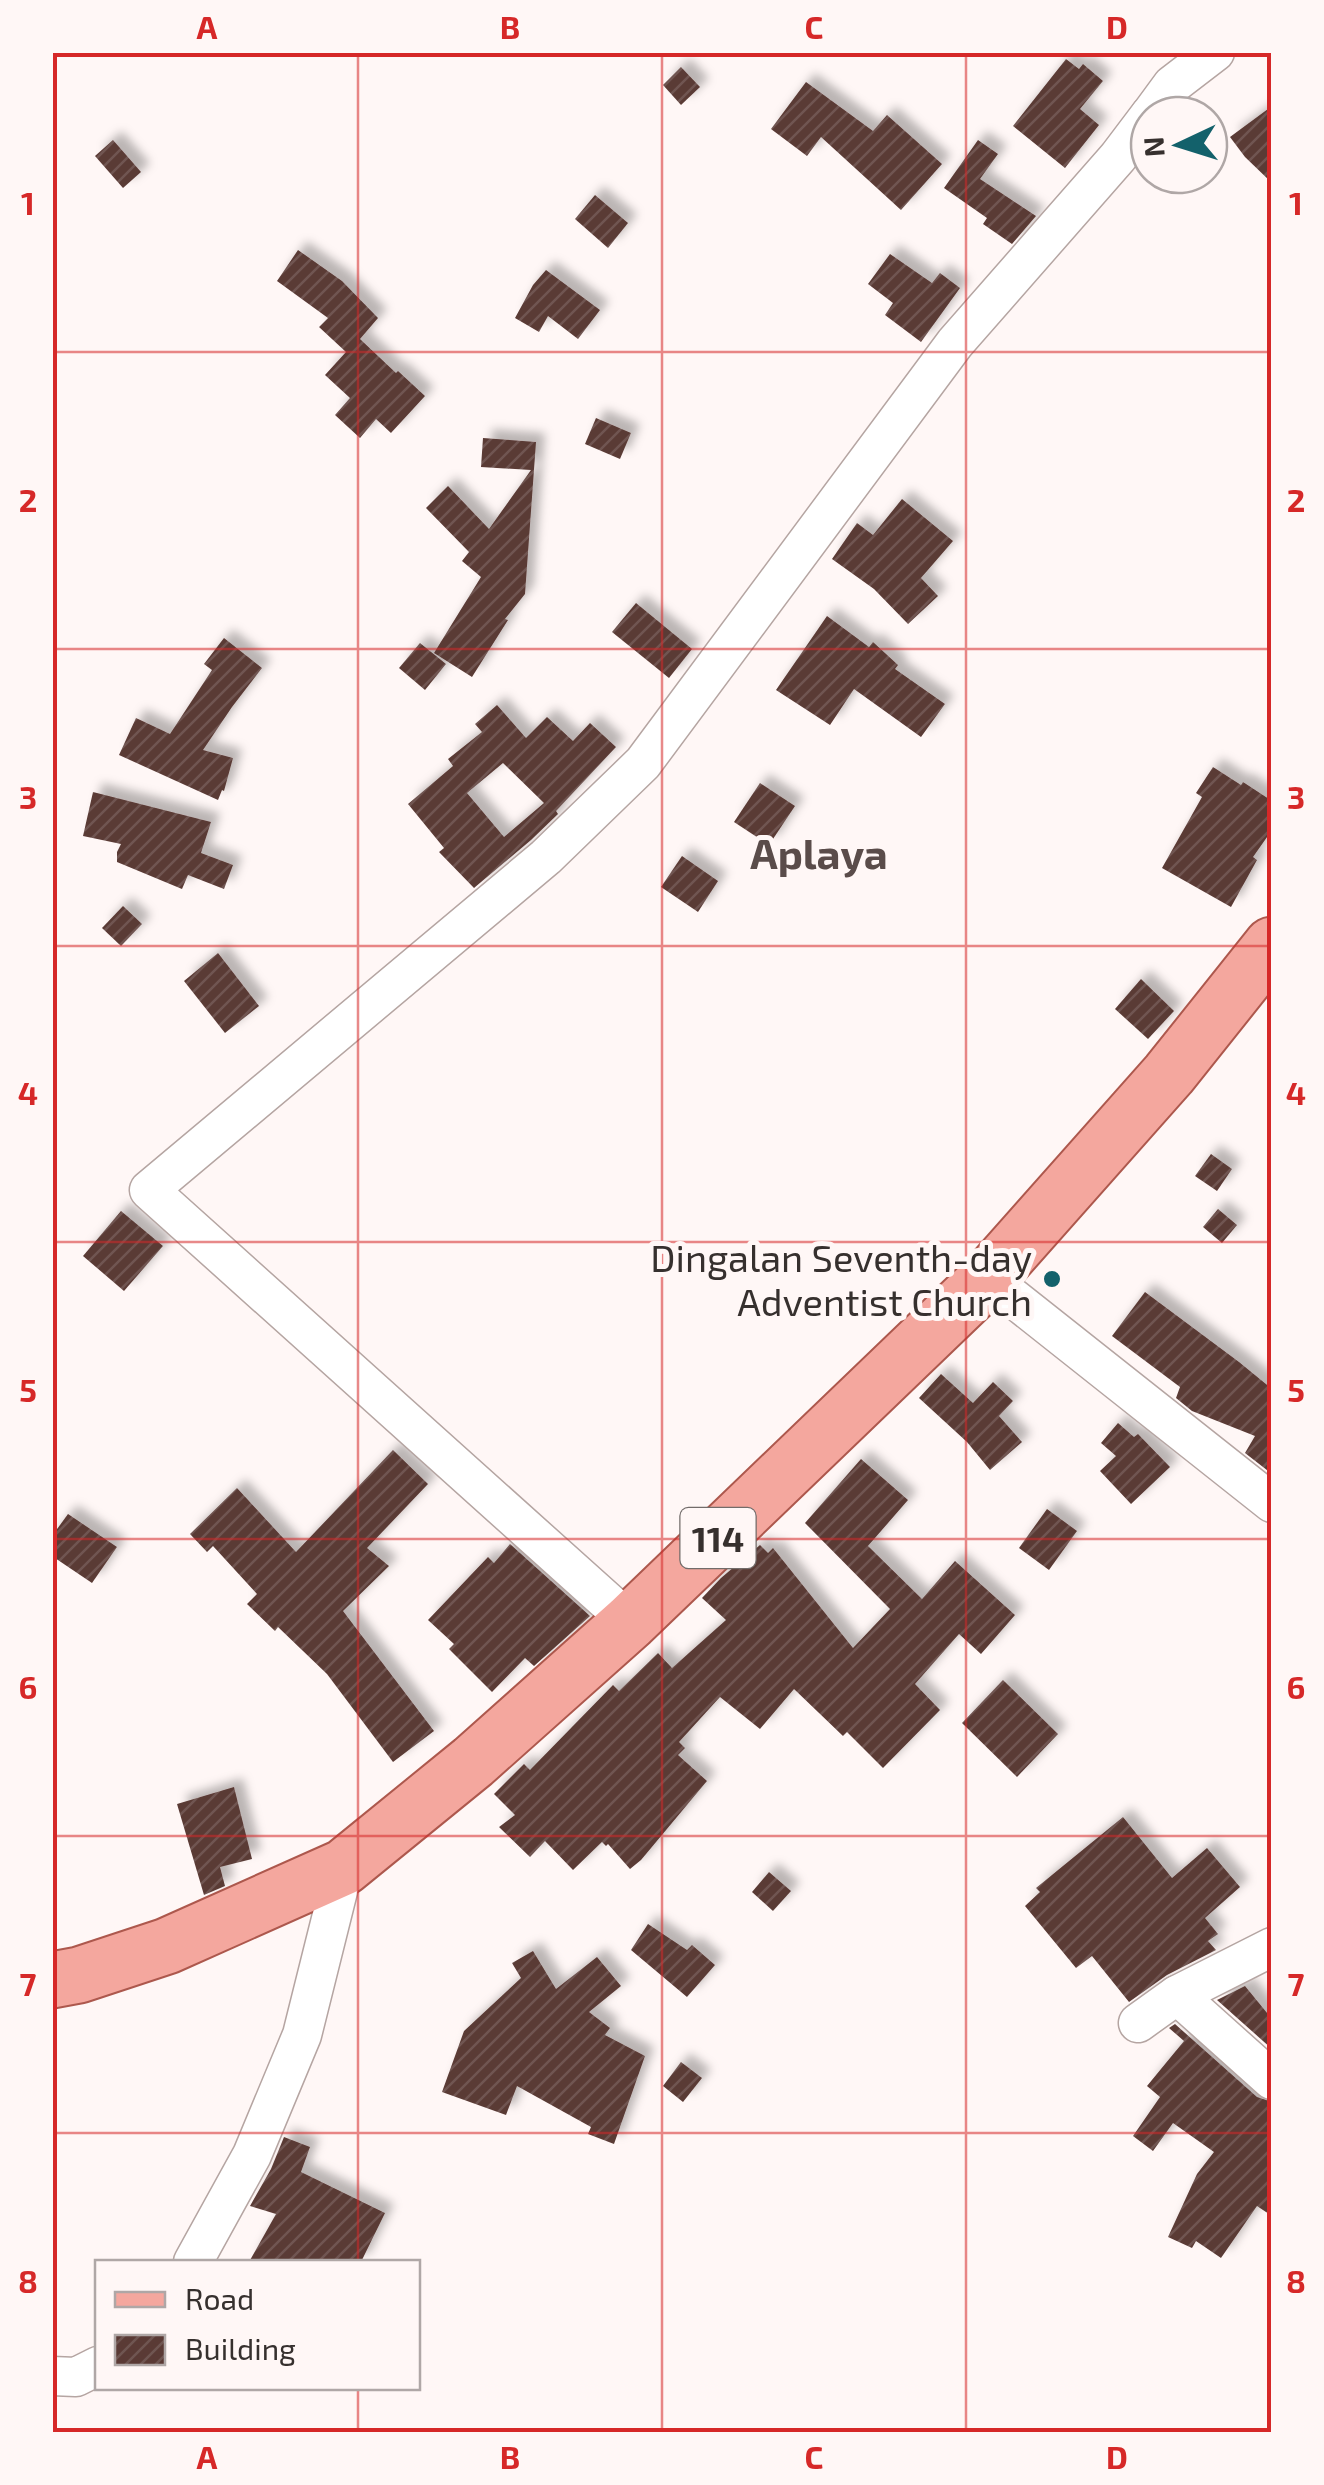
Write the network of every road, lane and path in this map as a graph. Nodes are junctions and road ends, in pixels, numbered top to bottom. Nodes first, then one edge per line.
1 (1215, 52) edge
2 (1164, 95) edge
3 (1129, 142) edge
4 (1272, 946) edge
5 (988, 1278) junction
6 (1272, 1503) edge
7 (630, 1622) junction
8 (344, 1867) junction
9 (1272, 1947) edge
10 (52, 1980) edge
11 (1177, 1995) junction
12 (1138, 2022) dead end
13 (1272, 2080) edge
14 (195, 2260) edge
15 (95, 2368) edge
16 (52, 2376) edge

1 - 2 street
3 - 7 street
4 - 5 main road, 114
5 - 6 street
5 - 7 main road, 114
7 - 8 main road, 114
8 - 10 main road, 114
8 - 14 street
9 - 11 street
11 - 12 street
11 - 13 street
15 - 16 street

